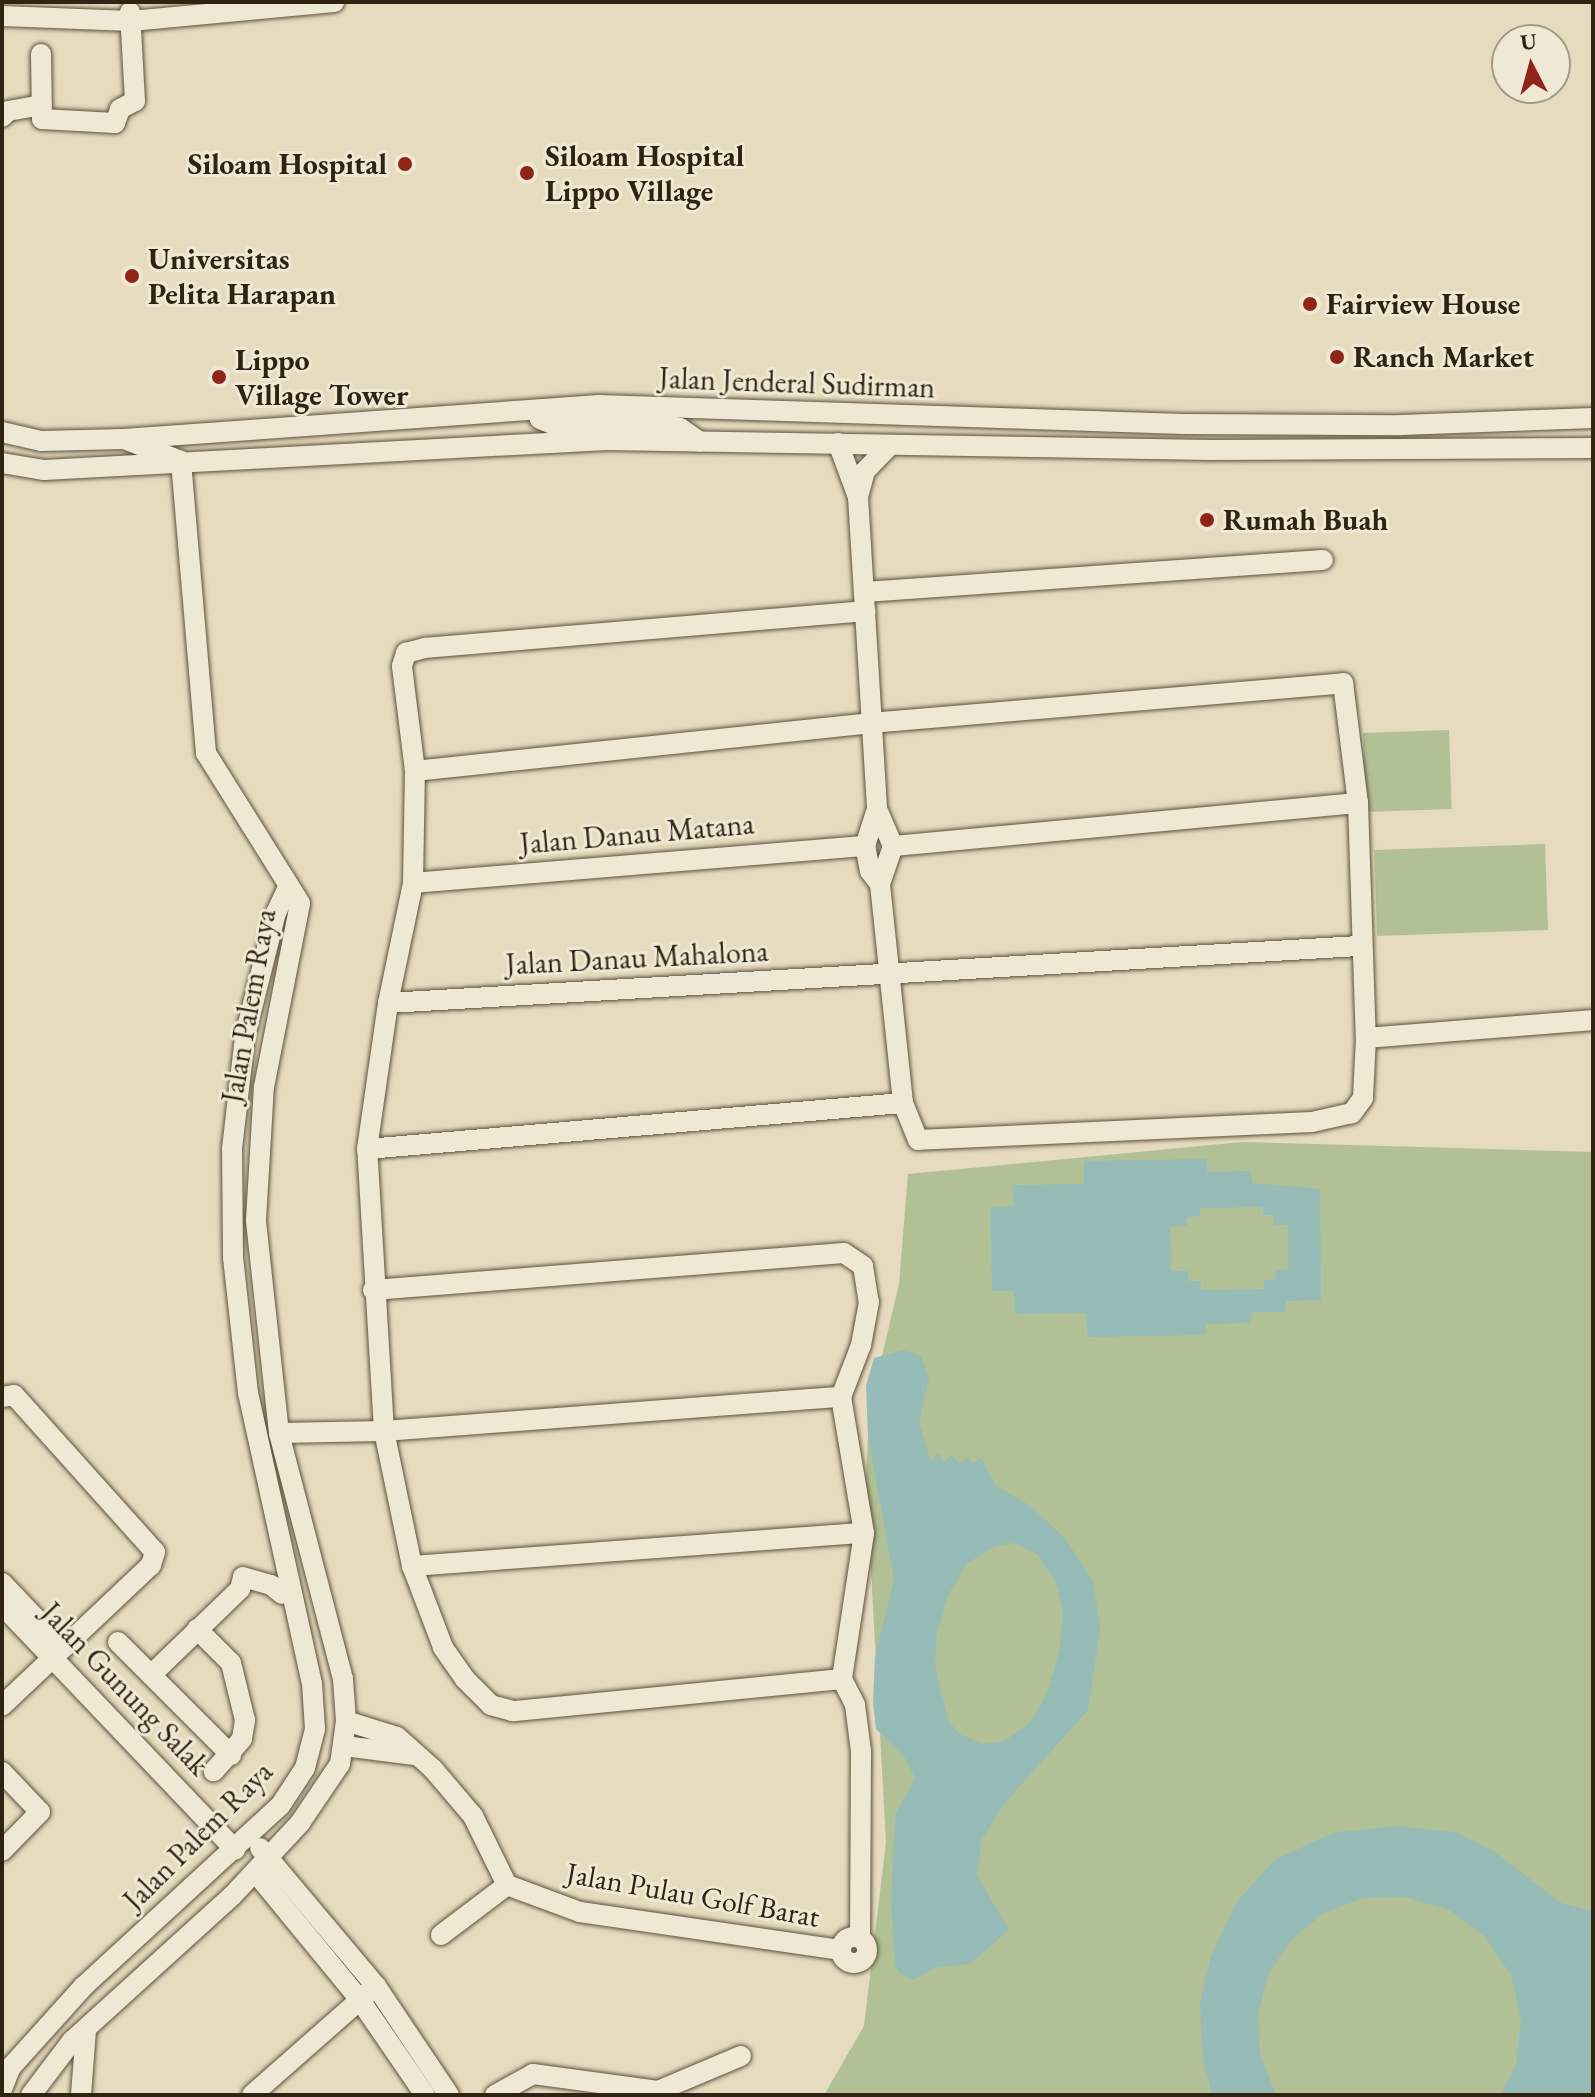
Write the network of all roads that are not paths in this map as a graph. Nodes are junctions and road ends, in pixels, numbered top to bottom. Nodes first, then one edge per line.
1 (334, 2) edge
2 (2, 3) edge
3 (36, 9) edge
4 (2, 16) edge
5 (130, 17) junction
6 (41, 54) dead end
7 (41, 105) junction
8 (2, 117) edge
9 (537, 410) junction
10 (1593, 418) edge
11 (2, 432) edge
12 (124, 439) junction
13 (700, 442) junction
14 (838, 443) junction
15 (890, 445) junction
16 (1593, 448) edge
17 (181, 461) junction
18 (2, 463) edge
19 (858, 497) junction
20 (1323, 560) dead end
21 (865, 602) junction
22 (871, 723) junction
23 (415, 771) junction
24 (1358, 803) junction
25 (877, 809) junction
26 (865, 846) junction
27 (893, 846) junction
28 (413, 883) junction
29 (880, 884) junction
30 (288, 887) junction
31 (1359, 946) junction
32 (890, 973) junction
33 (388, 1003) junction
34 (1593, 1020) edge
35 (1366, 1038) junction
36 (903, 1103) junction
37 (367, 1149) junction
38 (373, 1290) junction
39 (2, 1397) edge
40 (841, 1397) junction
41 (384, 1431) junction
42 (279, 1433) junction
43 (864, 1533) junction
44 (412, 1566) junction
45 (2, 1583) edge
46 (319, 1586) junction
47 (287, 1593) junction
48 (2, 1605) edge
49 (197, 1629) junction
50 (118, 1642) dead end
51 (58, 1652) junction
52 (151, 1675) junction
53 (842, 1679) junction
54 (2, 1706) edge
55 (346, 1721) junction
56 (344, 1746) junction
57 (231, 1755) junction
58 (414, 1755) junction
59 (214, 1771) dead end
60 (2, 1772) edge
61 (236, 1849) junction
62 (2, 1851) edge
63 (256, 1871) junction
64 (507, 1885) junction
65 (441, 1935) dead end
66 (376, 1986) junction
67 (360, 2000) junction
68 (86, 2030) junction
69 (741, 2056) dead end
70 (2, 2089) edge
71 (255, 2094) edge
72 (31, 2095) edge
73 (81, 2095) edge
74 (425, 2095) edge
75 (449, 2095) edge
76 (495, 2095) edge

1 - 5 street
2 - 3 street
3 - 4 street
3 - 5 street
5 - 7 street
6 - 7 street
7 - 8 street
9 - 10 street, Jalan Jenderal Sudirman
9 - 12 street, Jalan Jenderal Sudirman
9 - 13 street
11 - 12 street, Jalan Jenderal Sudirman
12 - 17 street
13 - 14 street, Jalan Jenderal Sudirman
13 - 17 street, Jalan Jenderal Sudirman
14 - 15 street, Jalan Jenderal Sudirman
14 - 19 street
15 - 16 street, Jalan Jenderal Sudirman
15 - 19 street
17 - 18 street, Jalan Jenderal Sudirman
17 - 30 street
19 - 21 street
20 - 21 street
21 - 22 street
21 - 23 street
22 - 23 street
22 - 24 street
22 - 25 street
23 - 28 street
24 - 27 street
24 - 31 street
25 - 26 street
25 - 27 street
26 - 28 street, Jalan Danau Matana
26 - 29 street
27 - 29 street
28 - 33 street
29 - 32 street
30 - 42 street, Jalan Palem Raya
30 - 47 street, Jalan Palem Raya
31 - 32 street, Jalan Danau Mahalona
31 - 35 street
32 - 33 street, Jalan Danau Mahalona
32 - 36 street
33 - 37 street
34 - 35 street
35 - 36 street
36 - 37 street
37 - 38 street
38 - 40 street
38 - 41 street
39 - 51 street
40 - 41 street
40 - 43 street
41 - 42 street
41 - 44 street
42 - 46 street, Jalan Palem Raya
43 - 44 street
43 - 53 street
44 - 53 street
45 - 51 street, Jalan Gunung Salak
46 - 47 street
46 - 55 street, Jalan Palem Raya
47 - 49 street
47 - 61 street, Jalan Palem Raya
48 - 51 street, Jalan Gunung Salak
49 - 52 street
49 - 57 street
50 - 52 street
51 - 54 street
51 - 61 street, Jalan Gunung Salak
52 - 57 street
53 - 64 street, Jalan Pulau Golf Barat
55 - 56 street, Jalan Palem Raya
55 - 58 street
56 - 58 street
56 - 63 street, Jalan Palem Raya
57 - 59 street
58 - 64 street
60 - 62 street
61 - 63 street
61 - 63 street
61 - 70 street, Jalan Palem Raya
63 - 66 street
63 - 67 street
63 - 68 street, Jalan Palem Raya
64 - 65 street
66 - 67 street
66 - 75 street
67 - 71 street
67 - 74 street
68 - 72 street, Jalan Palem Raya
68 - 73 street
69 - 76 street

